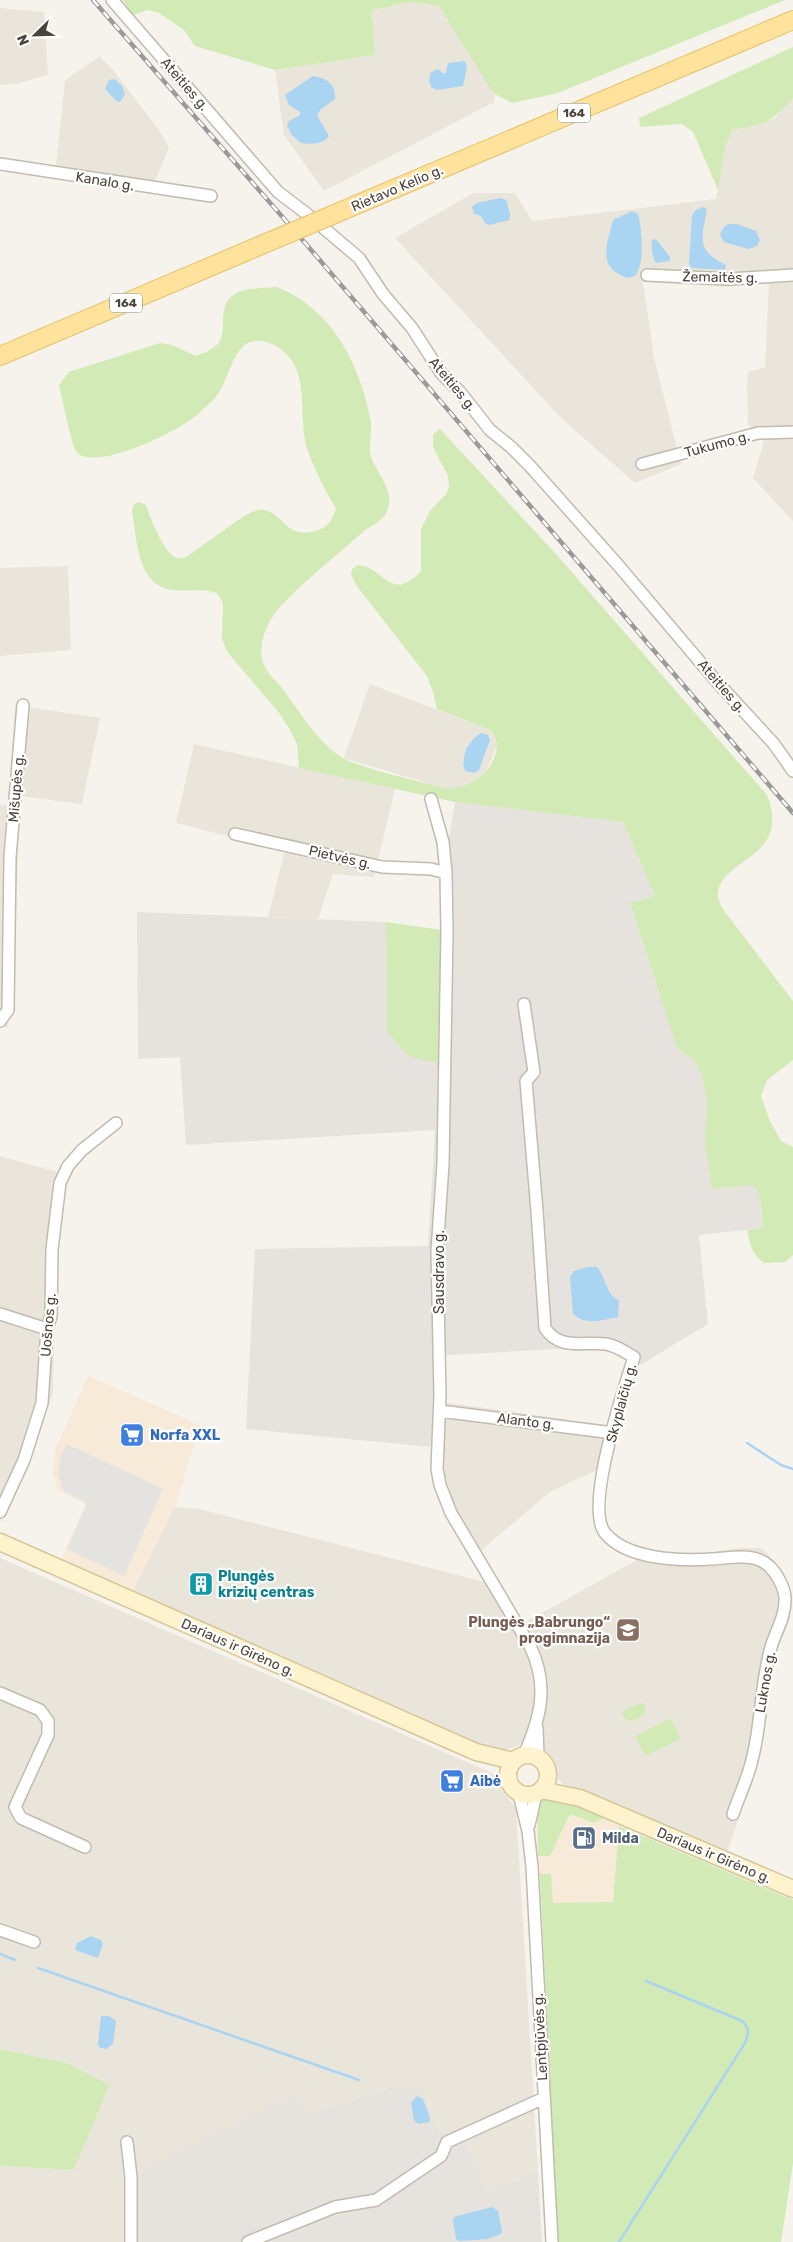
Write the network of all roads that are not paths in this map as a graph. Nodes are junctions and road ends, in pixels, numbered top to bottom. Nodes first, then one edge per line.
1 (112, 0) edge
2 (793, 20) edge
3 (0, 164) edge
4 (211, 196) dead end
5 (646, 275) dead end
6 (793, 275) edge
7 (0, 356) edge
8 (793, 432) edge
9 (642, 464) dead end
10 (23, 705) dead end
11 (793, 771) edge
12 (431, 799) dead end
13 (236, 834) dead end
14 (446, 873) junction
15 (524, 1004) dead end
16 (1, 1020) edge
17 (116, 1123) dead end
18 (0, 1314) edge
19 (47, 1329) junction
20 (440, 1410) junction
21 (613, 1433) junction
22 (0, 1512) edge
23 (0, 1542) edge
24 (757, 1558) joint
25 (0, 1692) edge
26 (521, 1762) junction
27 (548, 1775) junction
28 (539, 1792) junction
29 (519, 1794) junction
30 (580, 1798) junction
31 (733, 1814) dead end
32 (528, 1831) junction
33 (85, 1847) dead end
34 (793, 1889) edge
35 (0, 1930) edge
36 (34, 1942) dead end
37 (544, 2098) junction
38 (127, 2142) dead end
39 (131, 2242) edge
40 (248, 2242) edge
41 (552, 2242) edge

1 - 11 street, Ateities g.
2 - 7 main road, Rietavo Kelio g. / 164, bridge
3 - 4 street, Kanalo g.
5 - 6 street, Žemaitės g.
8 - 9 street, Tukumo g.
10 - 16 street, Mišupės g.
12 - 14 street, Sausdravo g.
13 - 14 street, Pietvės g.
14 - 20 street, Sausdravo g.
15 - 21 street, Skyplaičių g.
17 - 19 street, Uošnos g.
18 - 19 street
19 - 22 street, Uošnos g.
20 - 21 street, Alanto g.
20 - 26 street, Sausdravo g.
21 - 24 street, Skyplaičių g.
23 - 26 main road, Dariaus ir Girėno g.
24 - 31 street, Luknos g.
25 - 33 street
26 - 27 main road, Dariaus ir Girėno g.
26 - 29 main road, Dariaus ir Girėno g.
27 - 28 main road
27 - 30 main road, Dariaus ir Girėno g.
28 - 29 main road, Dariaus ir Girėno g.
28 - 30 main road, Dariaus ir Girėno g.
28 - 32 street, Lentpjūvės g.
29 - 32 street, Lentpjūvės g.
30 - 34 main road, Dariaus ir Girėno g.
32 - 37 street, Lentpjūvės g.
35 - 36 street
37 - 40 street
37 - 41 street, Lentpjūvės g.
38 - 39 street

